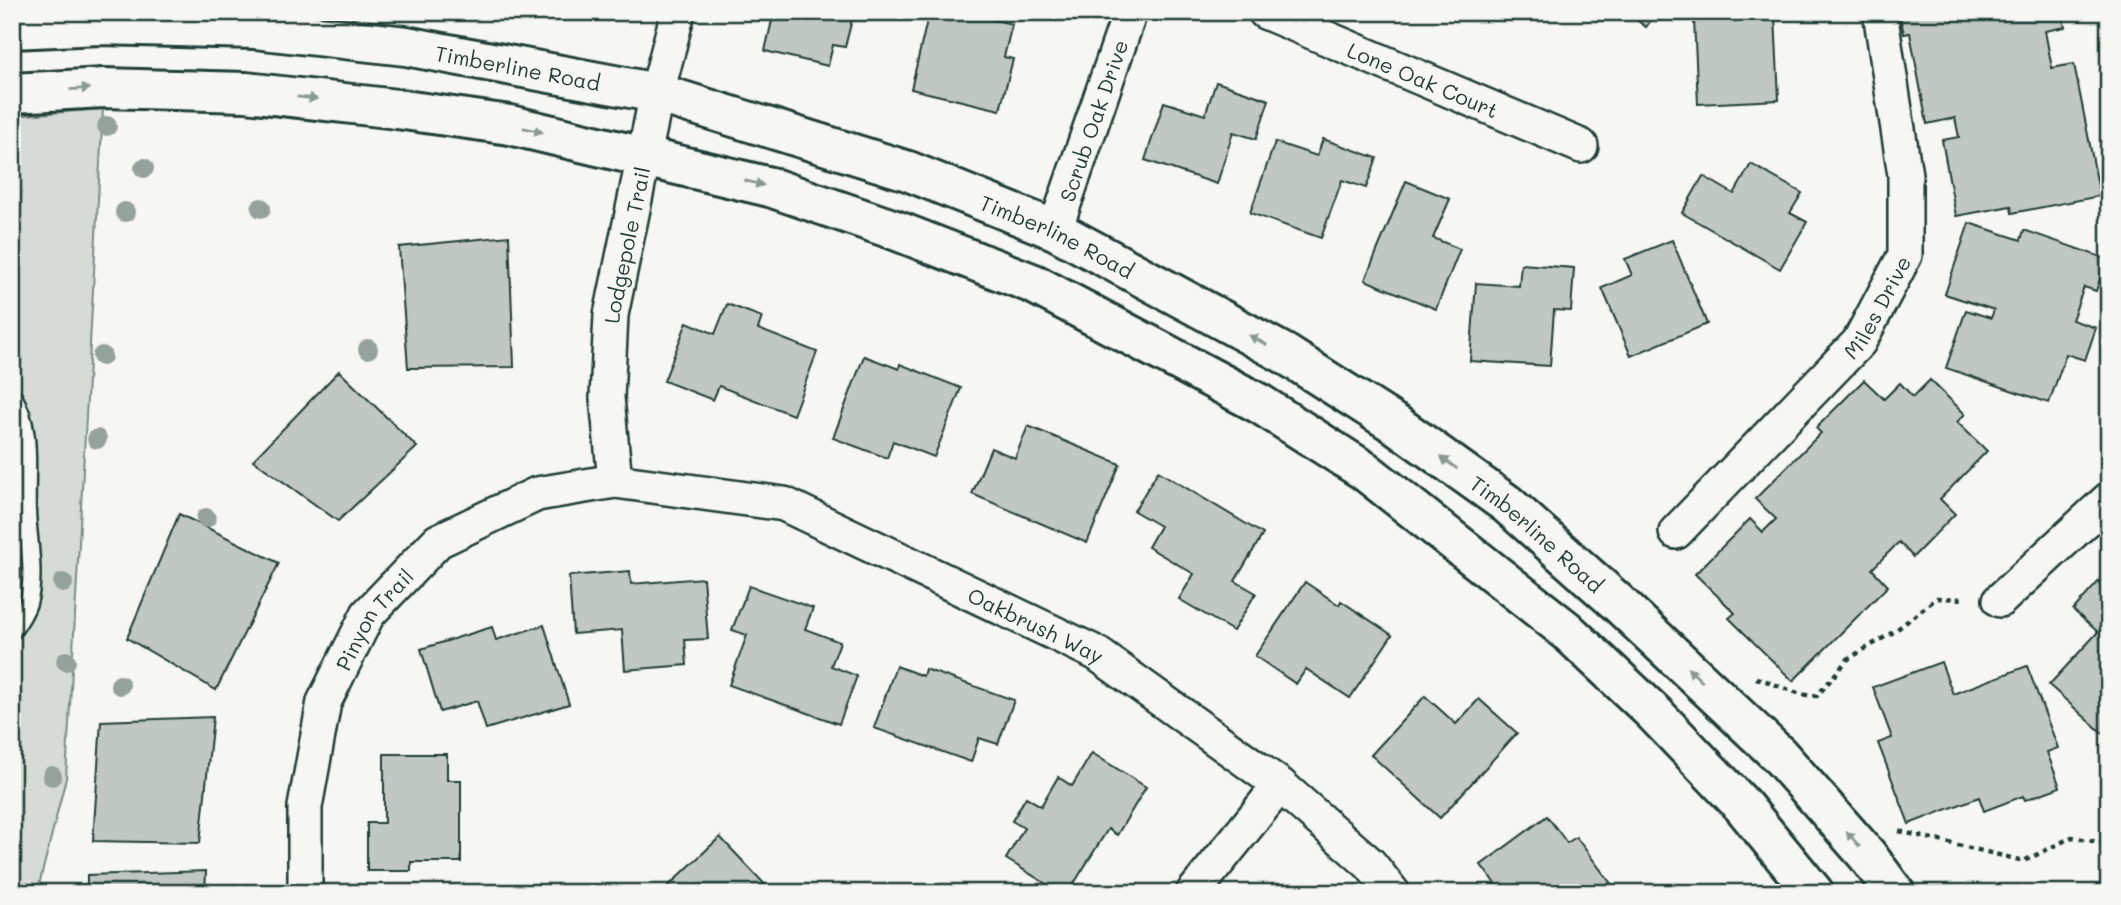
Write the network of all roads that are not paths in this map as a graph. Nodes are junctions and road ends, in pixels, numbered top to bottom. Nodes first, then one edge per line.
1 (678, 12) edge
2 (1130, 12) edge
3 (1265, 12) edge
4 (1880, 12) edge
5 (12, 29) edge
6 (12, 93) edge
7 (657, 93) junction
8 (1581, 146) dead end
9 (645, 156) junction
10 (1055, 230) junction
11 (12, 395) edge
12 (615, 481) junction
13 (2109, 499) edge
14 (1676, 532) dead end
15 (2000, 600) road end
16 (12, 631) edge
17 (1280, 785) junction
18 (304, 893) edge
19 (1193, 893) edge
20 (1393, 893) edge
21 (1814, 893) edge
22 (1895, 893) edge

1 - 7 street, Lodgepole Trail
2 - 10 street, Scrub Oak Drive
3 - 8 street, Lone Oak Court
4 - 14 street, Miles Drive
5 - 7 street, Timberline Road
6 -> 9 street
7 - 9 street, Lodgepole Trail
7 - 10 street, Timberline Road
9 - 12 street, Lodgepole Trail
9 -> 21 street
22 -> 10 street, Timberline Road
11 - 16 lane
12 - 17 street, Oakbrush Way
12 - 18 street, Pinyon Trail
13 - 15 street
17 - 19 street
17 - 20 street, Oakbrush Way

